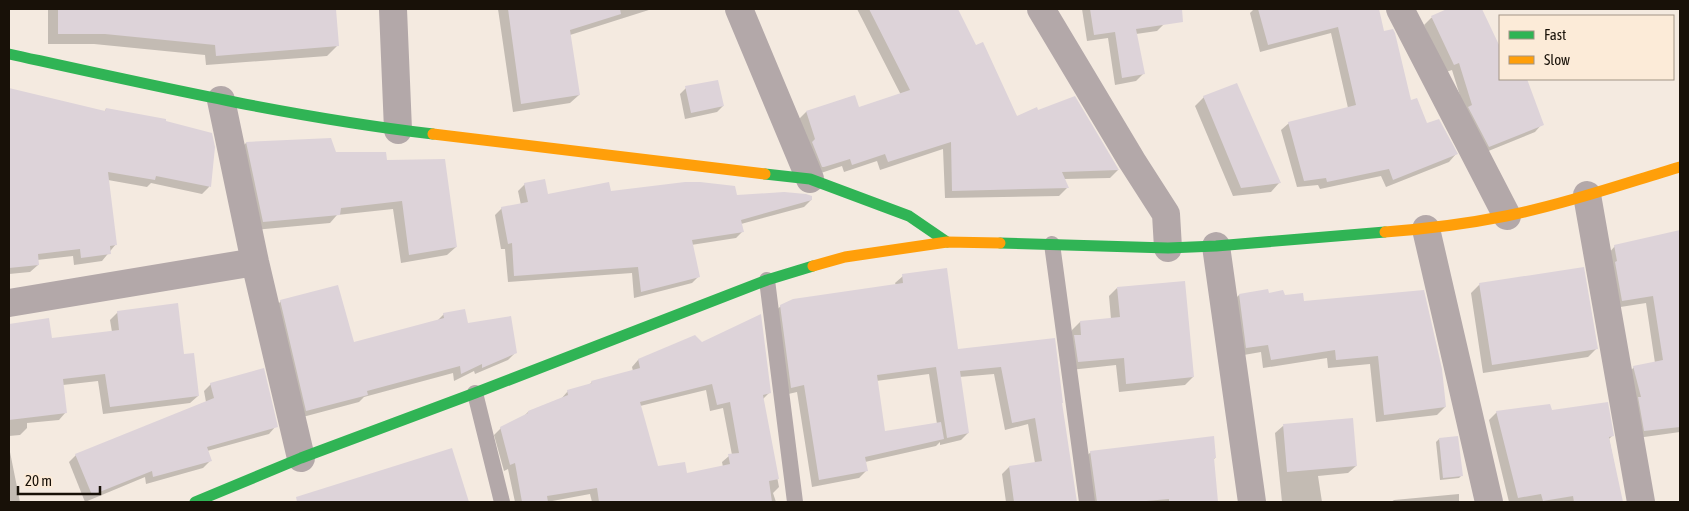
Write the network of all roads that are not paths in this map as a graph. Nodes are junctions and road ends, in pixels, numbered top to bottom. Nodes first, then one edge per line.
1 (393, 9) edge
2 (738, 9) edge
3 (1041, 9) edge
4 (1400, 9) edge
5 (9, 54) edge
6 (221, 100) junction
7 (398, 130) junction
8 (1680, 167) edge
9 (810, 179) junction
10 (1587, 195) junction
11 (1507, 216) junction
12 (1426, 229) junction
13 (947, 242) junction
14 (1052, 244) junction
15 (1216, 246) junction
16 (1168, 248) junction
17 (255, 262) junction
18 (767, 280) junction
19 (9, 303) edge
20 (475, 393) junction
21 (301, 458) junction
22 (195, 502) edge
23 (502, 502) edge
24 (795, 502) edge
25 (1087, 502) edge
26 (1252, 502) edge
27 (1489, 502) edge
28 (1642, 502) edge

1 - 7 street
2 - 9 street
3 - 16 street
4 - 11 street
5 - 6 main road
6 - 7 main road
6 - 17 street
7 - 9 main road
8 - 10 main road
9 - 13 main road
10 - 11 main road
10 - 28 street
11 - 12 main road
12 - 15 main road
12 - 27 street
13 - 14 main road
13 - 18 main road
14 - 16 main road
14 - 25 lane
15 - 16 main road
15 - 26 street
17 - 19 street
17 - 21 street
18 - 20 main road
18 - 24 lane
20 - 21 main road
20 - 23 lane
21 - 22 main road

